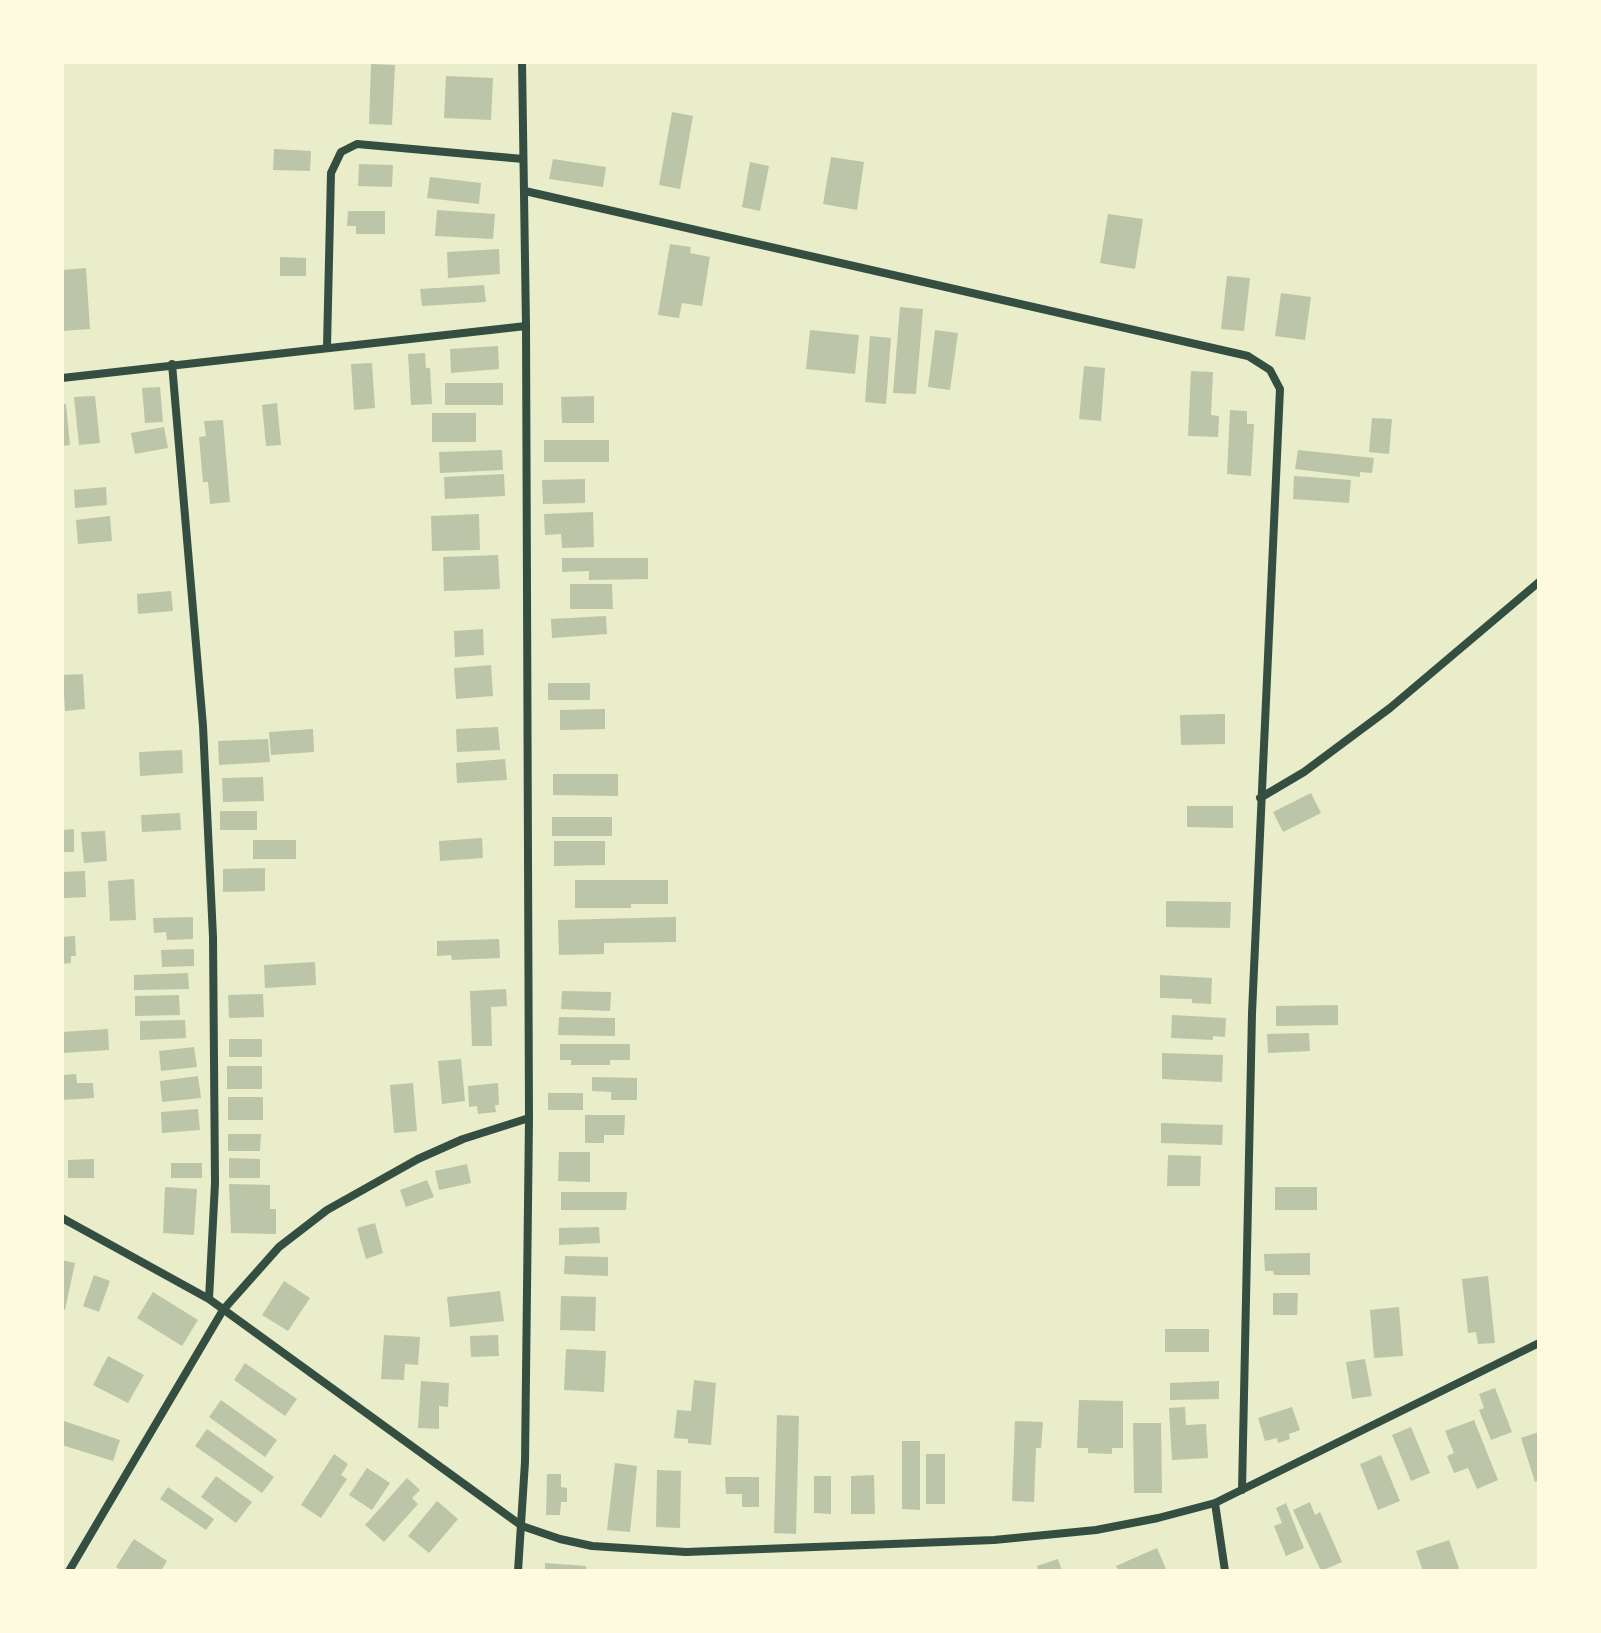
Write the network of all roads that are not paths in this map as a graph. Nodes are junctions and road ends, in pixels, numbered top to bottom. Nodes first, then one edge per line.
1 (522, 62) edge
2 (523, 159) junction
3 (525, 191) junction
4 (526, 326) junction
5 (327, 347) junction
6 (172, 364) junction
7 (62, 378) edge
8 (1539, 582) edge
9 (1260, 798) junction
10 (529, 1118) junction
11 (62, 1218) edge
12 (209, 1299) junction
13 (223, 1310) junction
14 (1539, 1343) edge
15 (1242, 1490) junction
16 (1215, 1503) junction
17 (522, 1526) junction
18 (69, 1571) edge
19 (518, 1571) edge
20 (1225, 1571) edge

1 - 2 street
2 - 3 street
2 - 5 street
3 - 4 street
3 - 9 street
4 - 5 street
4 - 10 street
5 - 6 street
6 - 7 street
6 - 12 street
8 - 9 street
9 - 15 street
10 - 13 street
10 - 17 street
11 - 12 street
12 - 13 street
13 - 17 street
13 - 18 street
14 - 15 street
15 - 16 street
16 - 17 street
16 - 20 street
17 - 19 street

